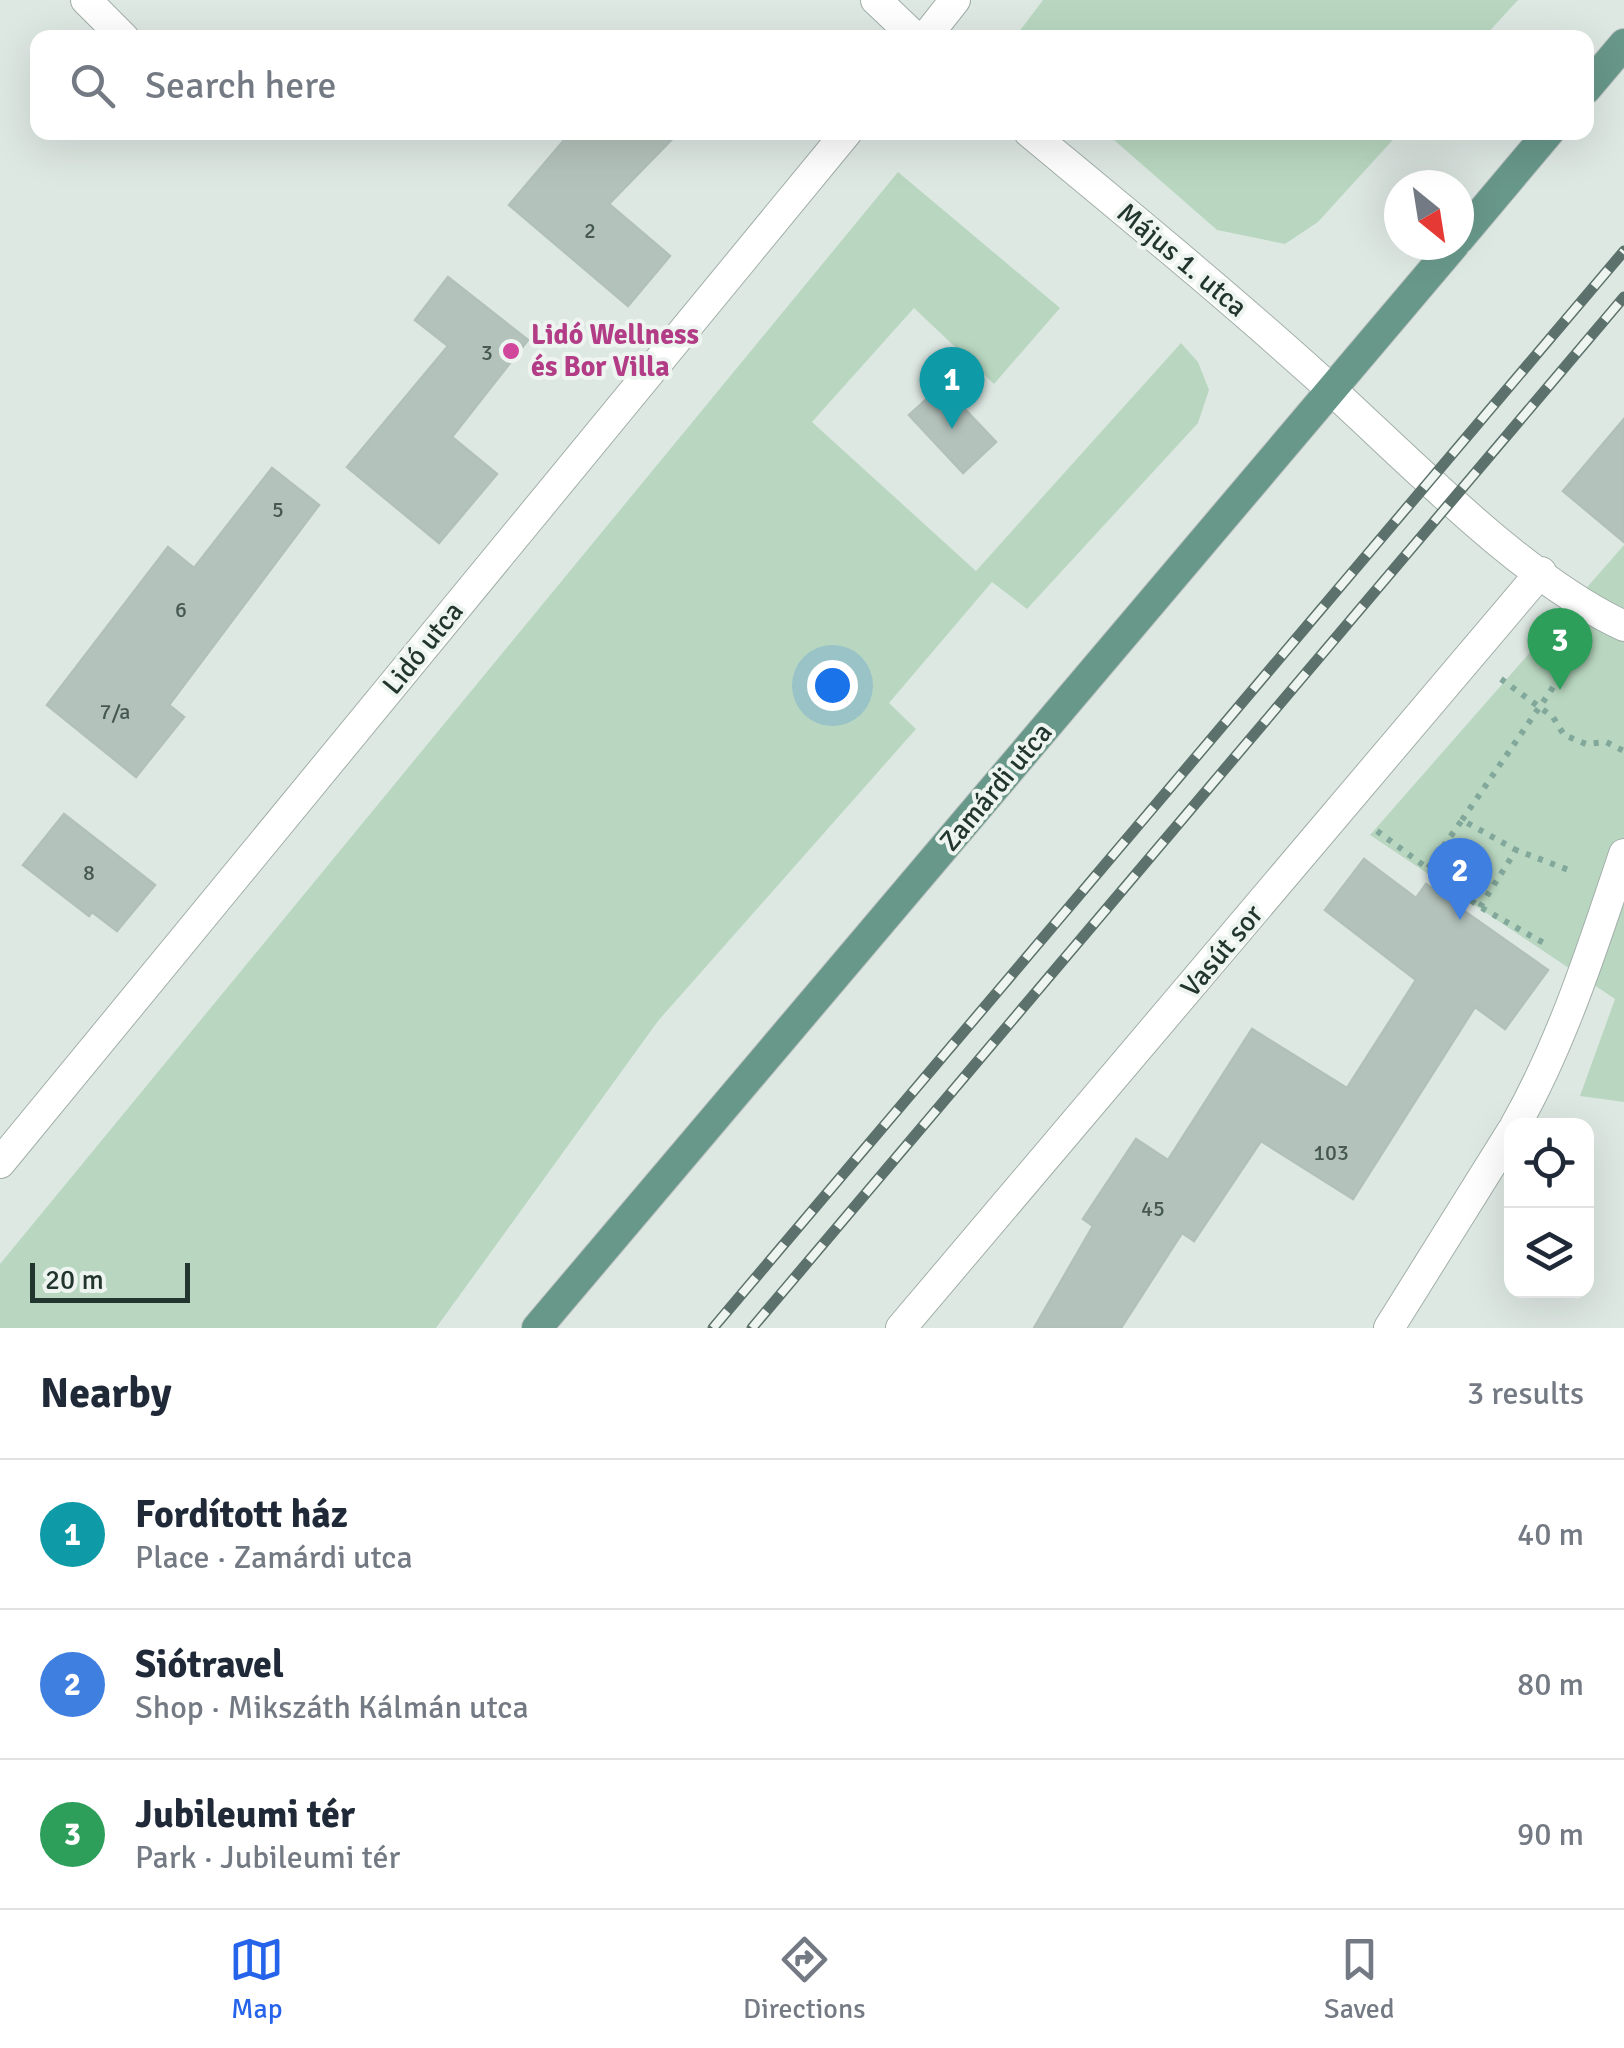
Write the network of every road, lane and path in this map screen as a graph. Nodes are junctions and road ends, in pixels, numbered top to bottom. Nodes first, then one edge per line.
1 (86, 0) edge
2 (876, 0) edge
3 (955, 0) edge
4 (116, 30) edge
5 (908, 30) edge
6 (931, 30) edge
7 (1624, 44) edge
8 (1594, 80) edge
9 (840, 140) edge
10 (1038, 140) edge
11 (1543, 140) edge
12 (1474, 222) edge
13 (1442, 260) edge
14 (1332, 390) junction
15 (1541, 572) junction
16 (1613, 621) edge
17 (1472, 658) junction
18 (1538, 706) junction
19 (1624, 751) edge
20 (1344, 808) junction
21 (1462, 820) junction
22 (1516, 850) junction
23 (1624, 854) edge
24 (1428, 868) junction
25 (1613, 887) junction
26 (1480, 907) junction
27 (1586, 967) junction
28 (1519, 1118) edge
29 (1504, 1143) edge
30 (0, 1164) edge
31 (537, 1328) edge
32 (901, 1328) edge
33 (1389, 1328) edge

1 - 4 street
2 - 5 street
3 - 6 street
7 - 8 main road
9 - 30 street, Lidó utca
10 - 14 street, Május 1. utca
11 - 12 main road, Zamárdi utca
13 - 14 main road, Zamárdi utca
14 - 15 street, Május 1. utca
14 - 31 main road, Zamárdi utca
15 - 16 street, Május 1. utca
15 - 17 street, Vasút sor
16 - 18 path
17 - 18 path
17 - 20 street, Vasút sor
18 - 19 path
18 - 21 path
20 - 24 path
20 - 32 street, Vasút sor
21 - 22 path
21 - 24 path
22 - 25 path
22 - 26 path
23 - 25 street
24 - 26 path
25 - 27 street
26 - 27 path
27 - 28 street
29 - 33 street

